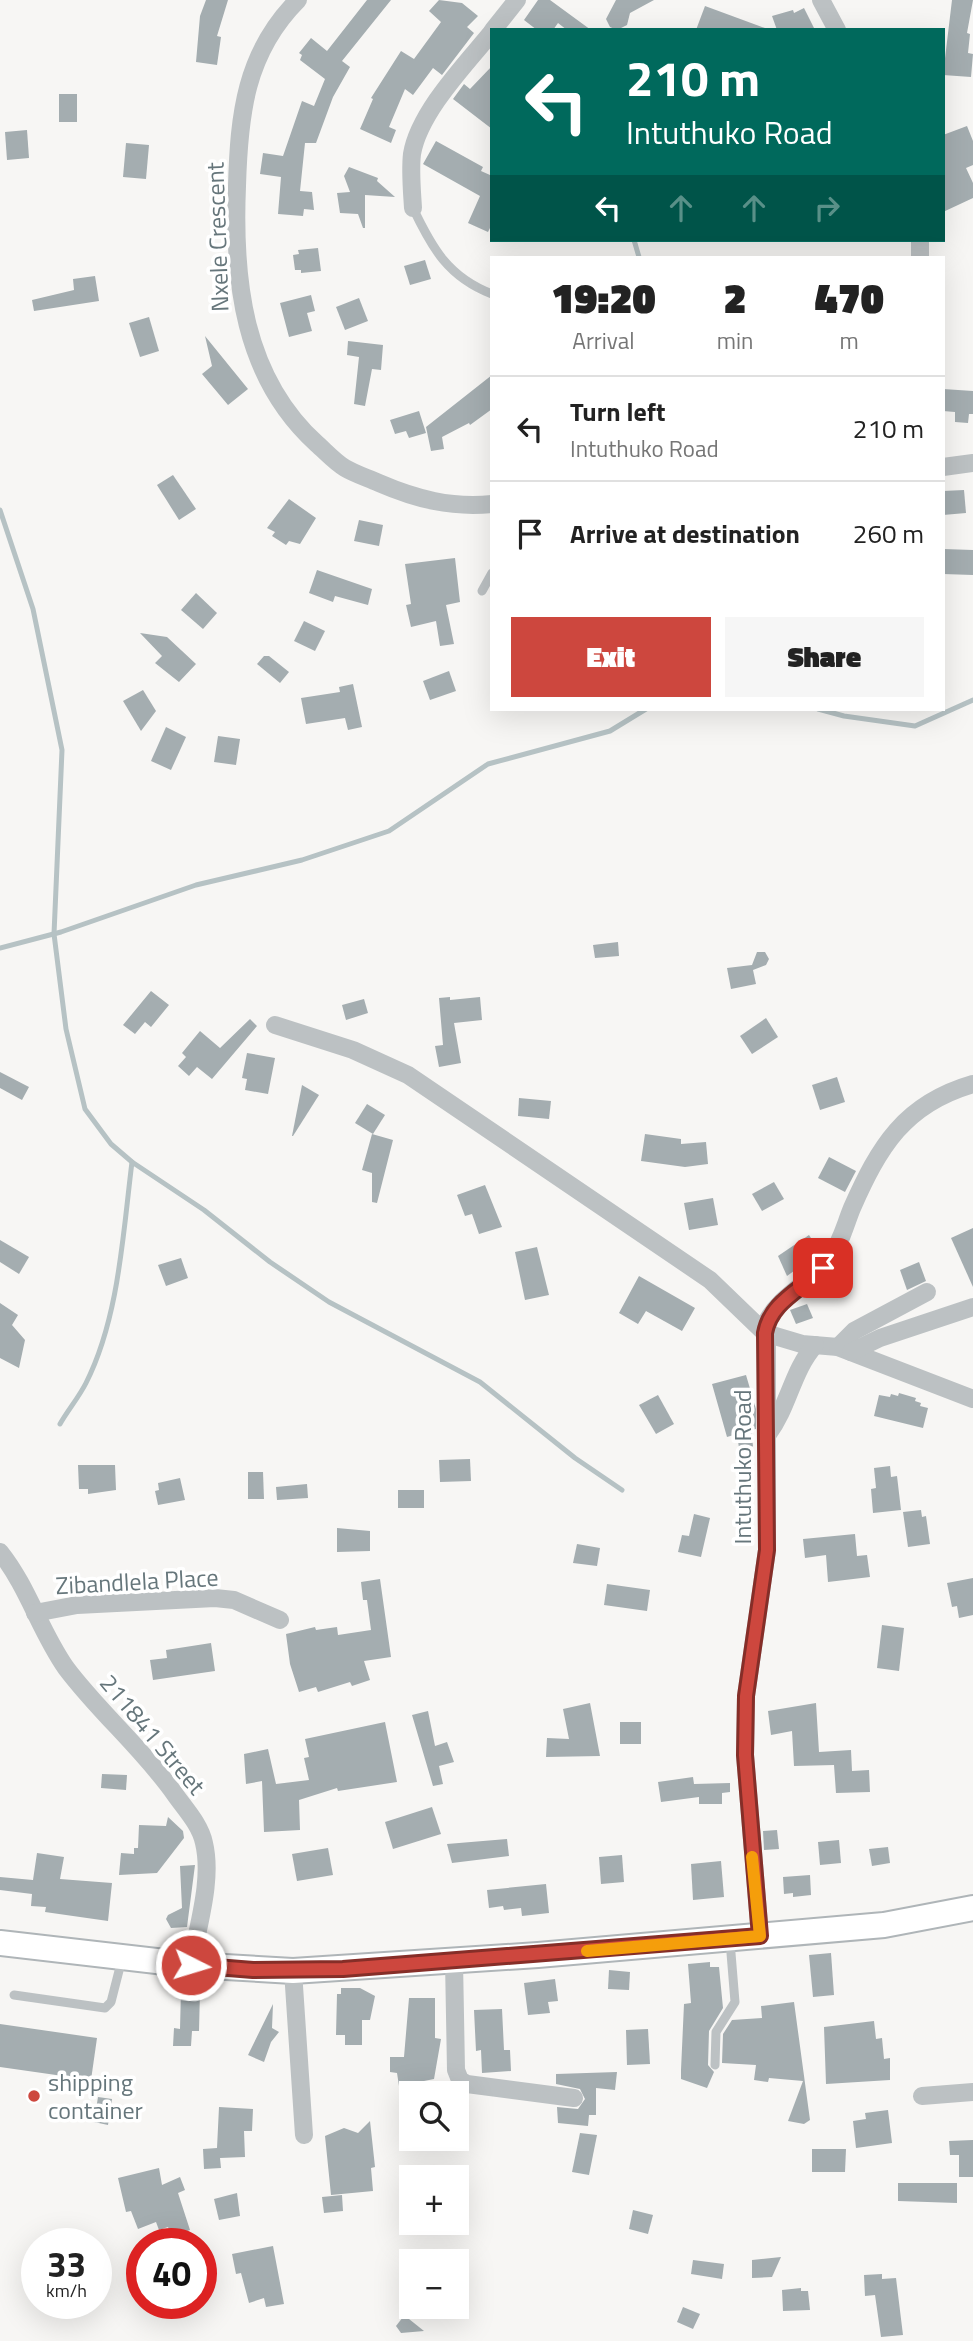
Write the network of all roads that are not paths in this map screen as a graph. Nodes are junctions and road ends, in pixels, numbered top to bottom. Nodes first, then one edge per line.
1 (298, 0) edge
2 (517, 0) edge
3 (821, 0) edge
4 (494, 28) edge
5 (836, 28) edge
6 (490, 34) edge
7 (413, 208) joint
8 (490, 292) edge
9 (945, 467) edge
10 (972, 469) edge
11 (490, 504) edge
12 (490, 577) edge
13 (482, 592) dead end
14 (275, 1025) dead end
15 (973, 1084) edge
16 (927, 1292) dead end
17 (973, 1307) edge
18 (765, 1333) junction
19 (815, 1345) junction
20 (844, 1349) junction
21 (973, 1399) edge
22 (768, 1434) junction
23 (0, 1552) edge
24 (35, 1613) junction
25 (280, 1620) dead end
26 (973, 1908) edge
27 (760, 1936) junction
28 (730, 1939) junction
29 (0, 1943) edge
30 (123, 1957) junction
31 (454, 1961) junction
32 (191, 1965) junction
33 (292, 1971) junction
34 (14, 1995) dead end
35 (715, 2065) dead end
36 (973, 2092) edge
37 (922, 2096) dead end
38 (574, 2098) dead end
39 (304, 2135) dead end

1 - 11 street, Nxele Crescent
2 - 4 street
3 - 5 street
6 - 7 street
7 - 8 lane
9 - 10 street
12 - 13 lane
14 - 18 street
15 - 18 street, Intuthuko Road
16 - 20 street
17 - 20 street
18 - 19 street
18 - 22 street, Intuthuko Road
19 - 20 street
19 - 22 street
20 - 21 street
22 - 27 street, Intuthuko Road
23 - 24 street, 211841 Street
24 - 25 street, Zibandlela Place
24 - 32 street, 211841 Street
26 - 27 street
27 - 28 street
28 - 31 street
28 - 35 lane
29 - 30 street
30 - 32 street
30 - 34 lane
31 - 33 street
31 - 38 street
32 - 33 street
33 - 39 street
36 - 37 street

